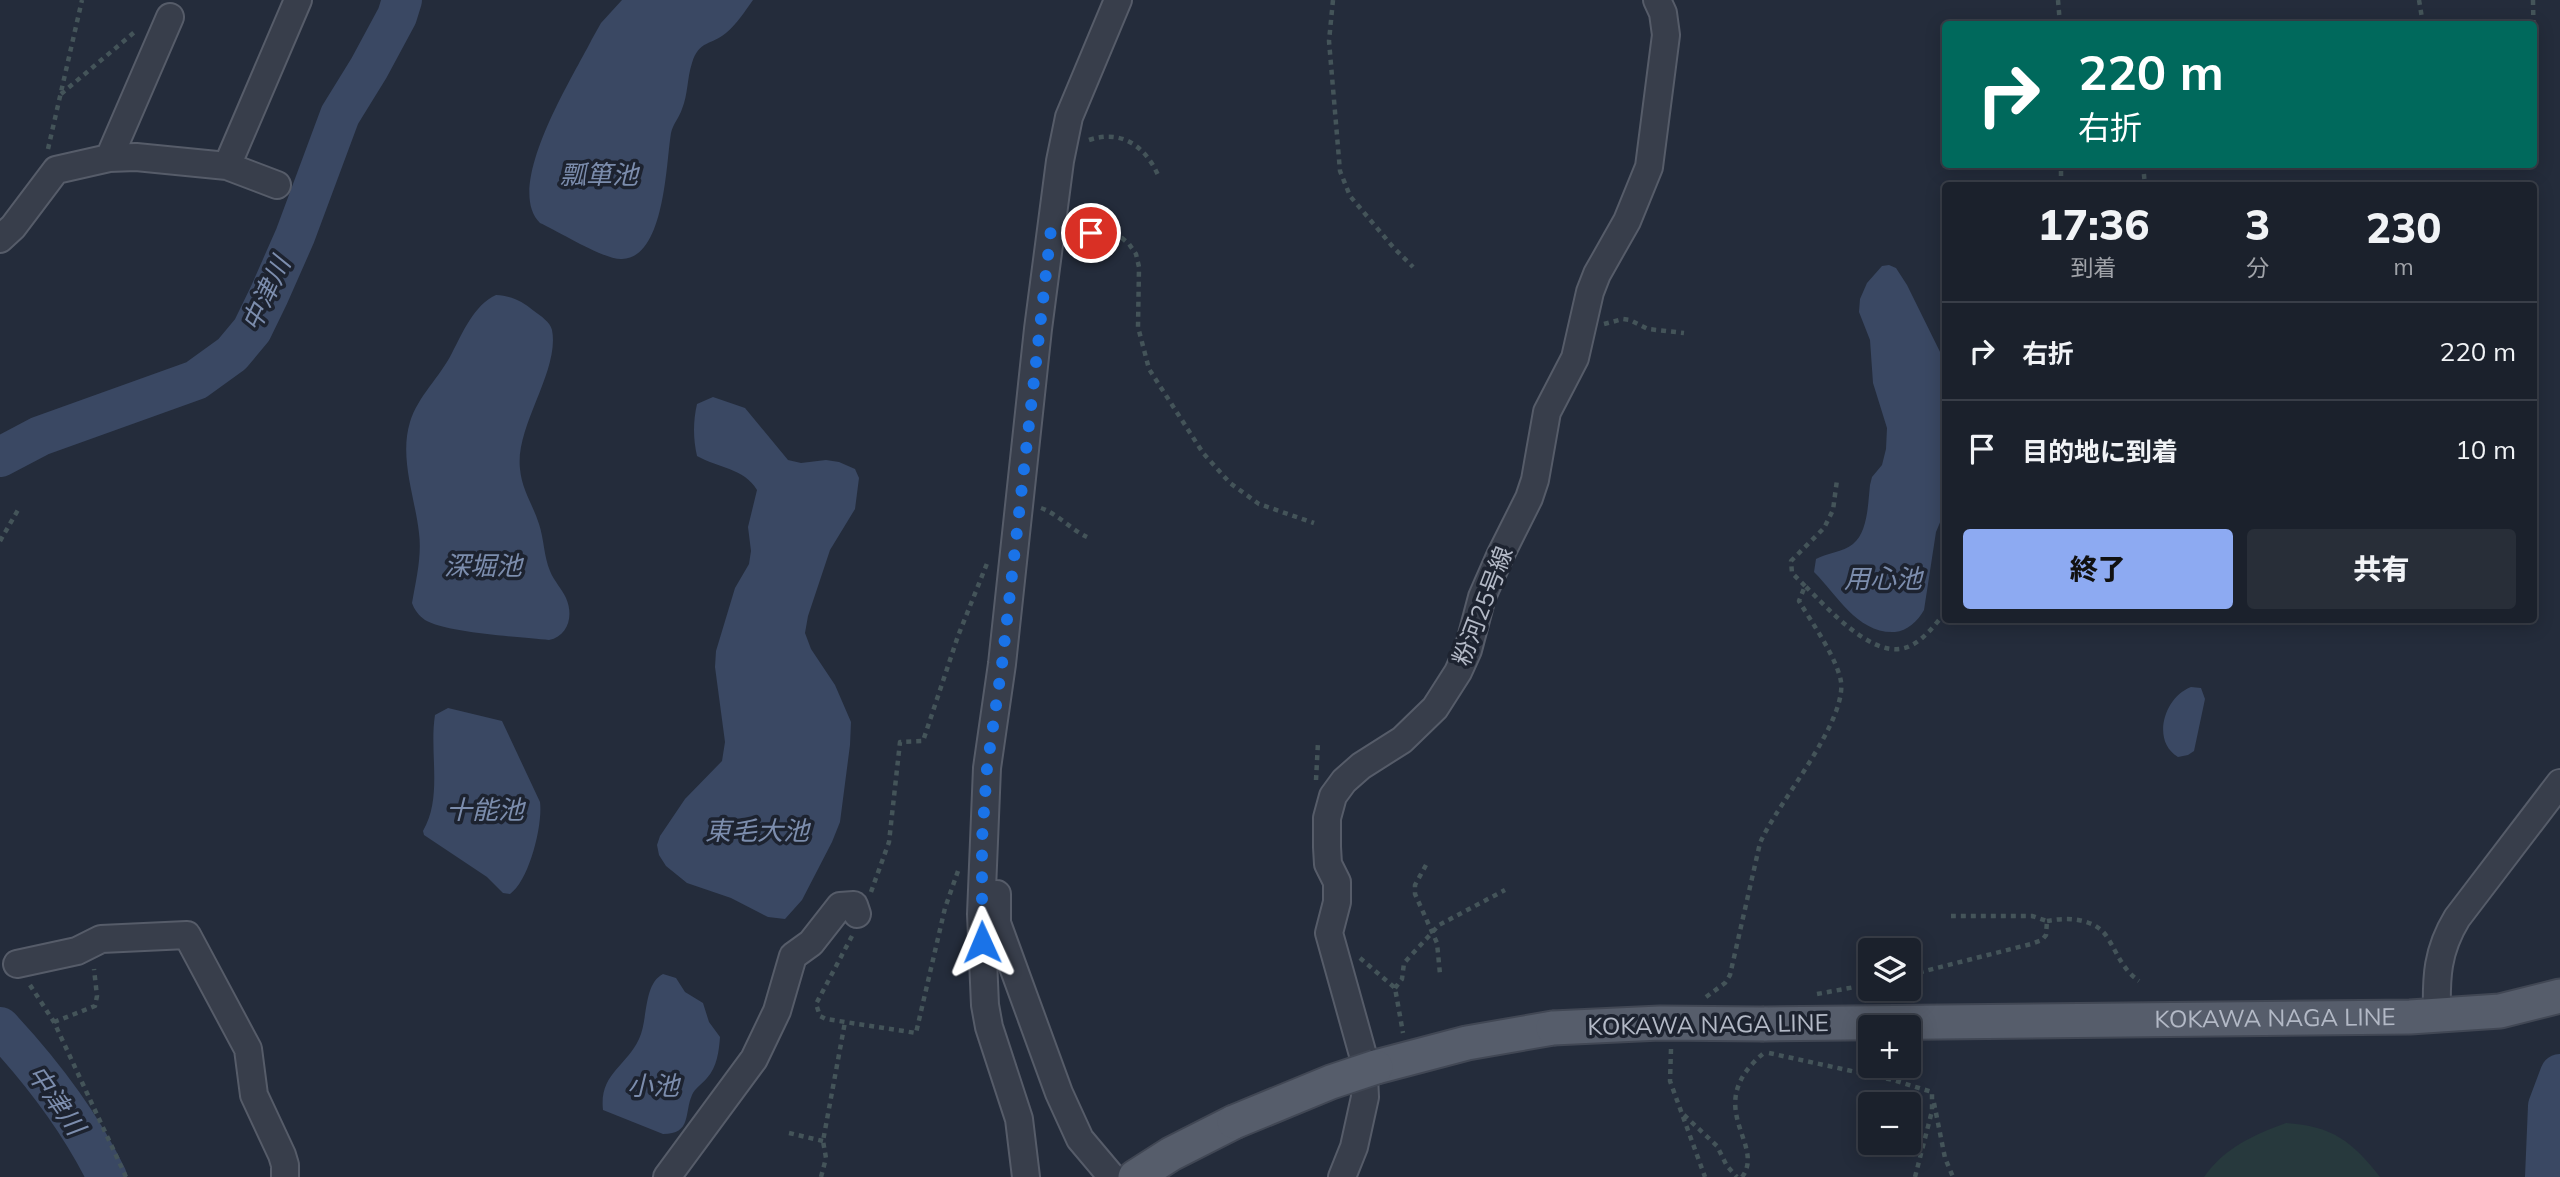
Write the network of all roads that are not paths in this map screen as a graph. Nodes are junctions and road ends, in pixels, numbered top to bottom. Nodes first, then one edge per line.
1 (298, 0) edge
2 (1118, 0) edge
3 (1657, 0) edge
4 (170, 17) dead end
5 (109, 158) junction
6 (228, 166) junction
7 (277, 185) dead end
8 (0, 239) edge
9 (2560, 783) edge
10 (982, 843) junction
11 (857, 914) road end
12 (17, 964) road end
13 (2560, 996) edge
14 (2437, 1015) junction
15 (285, 1177) edge
16 (667, 1177) edge
17 (1026, 1177) edge
18 (1112, 1177) edge
19 (1135, 1177) edge
20 (1342, 1177) edge

1 - 6 street
2 - 10 street
3 - 20 street, 粉河25号線
4 - 5 street
5 - 6 street
5 - 8 street
6 - 7 street
9 - 14 street
10 - 17 street
10 - 18 street
11 - 16 street
12 - 15 street
13 - 14 main road, KOKAWA NAGA LINE
14 - 19 main road, KOKAWA NAGA LINE, bridge

